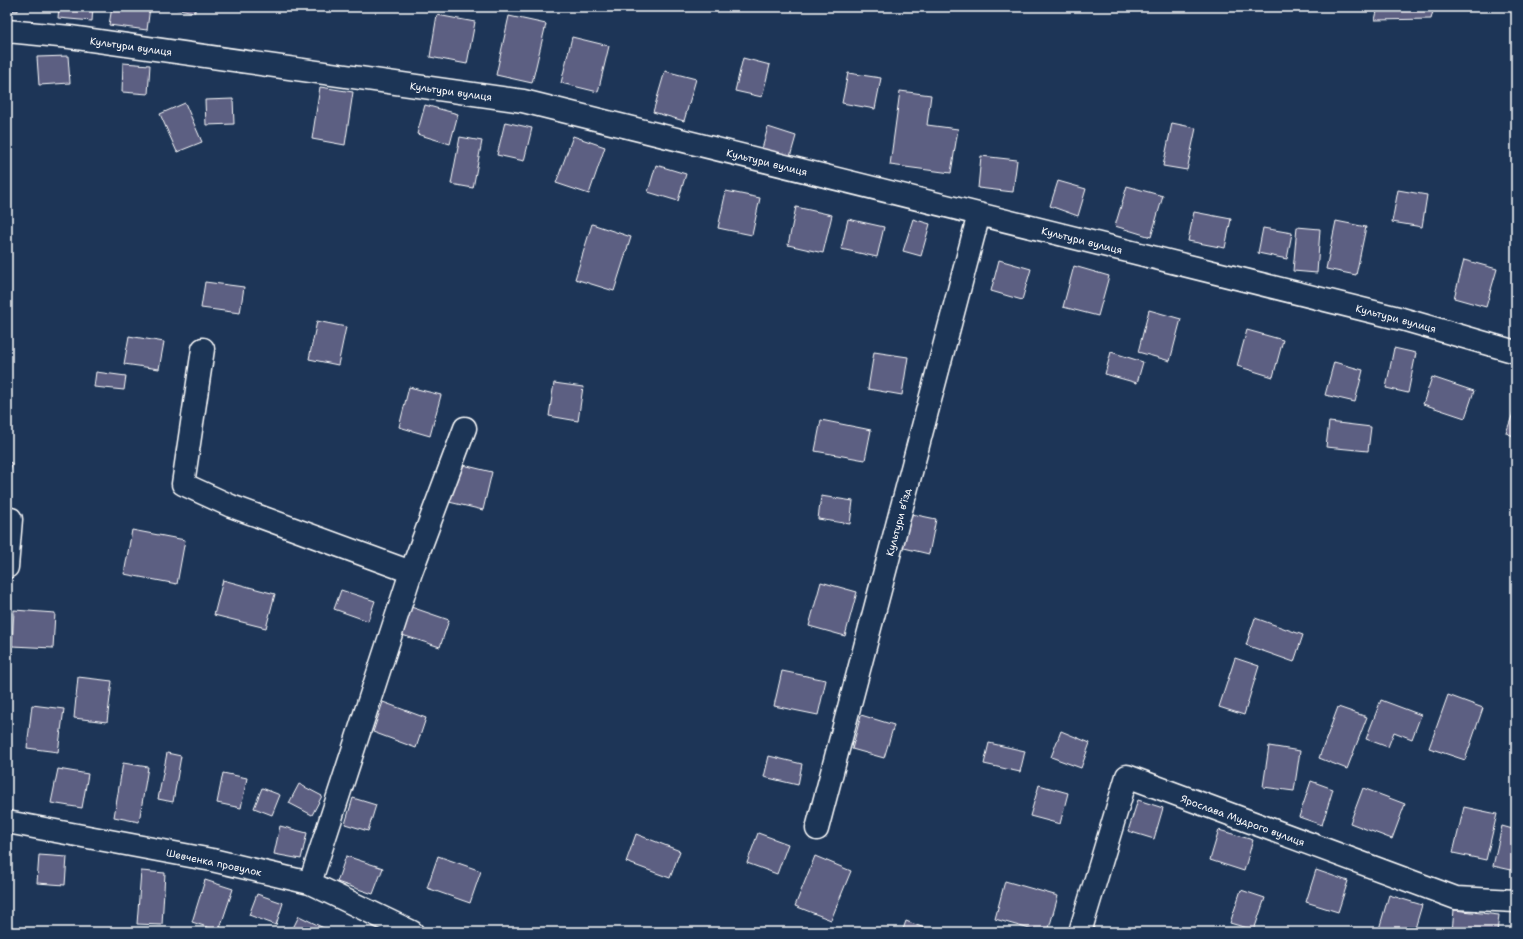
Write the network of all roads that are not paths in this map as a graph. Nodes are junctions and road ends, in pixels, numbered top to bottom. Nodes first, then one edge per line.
1 (7, 31) edge
2 (979, 214) junction
3 (203, 349) dead end
4 (1516, 352) edge
5 (465, 428) dead end
6 (11, 520) dead end
7 (7, 567) edge
8 (411, 572) junction
9 (7, 822) edge
10 (817, 829) dead end
11 (310, 883) junction
12 (1516, 901) edge
13 (412, 932) edge
14 (1080, 932) edge

1 - 2 street, Культури вулиця
2 - 4 street, Культури вулиця
2 - 10 street, Культури в’їзд
3 - 8 street
5 - 8 street
6 - 7 street
8 - 11 street
9 - 11 street, Шевченка провулок
11 - 13 street, Шевченка провулок
12 - 14 street, Ярослава Мудрого вулиця

